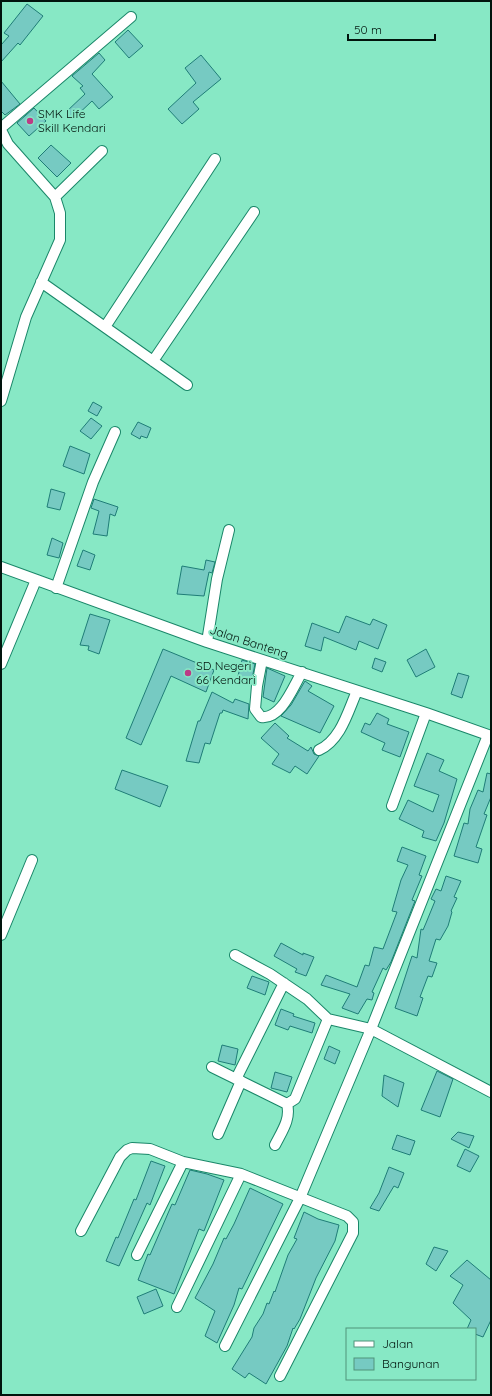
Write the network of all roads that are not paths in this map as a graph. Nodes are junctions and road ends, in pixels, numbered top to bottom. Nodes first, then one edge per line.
1 (131, 16) dead end
2 (1, 129) edge
3 (102, 151) dead end
4 (215, 159) dead end
5 (55, 197) junction
6 (254, 212) dead end
7 (41, 282) junction
8 (105, 327) junction
9 (153, 361) junction
10 (187, 385) dead end
11 (1, 401) edge
12 (115, 432) dead end
13 (229, 530) dead end
14 (1, 567) edge
15 (36, 580) junction
16 (56, 588) junction
17 (207, 642) junction
18 (262, 660) junction
19 (1, 664) edge
20 (302, 672) junction
21 (357, 691) junction
22 (426, 712) junction
23 (489, 736) edge
24 (319, 750) dead end
25 (392, 806) dead end
26 (32, 860) dead end
27 (1, 935) edge
28 (235, 955) dead end
29 (284, 984) junction
30 (328, 1019) junction
31 (371, 1029) junction
32 (212, 1067) dead end
33 (239, 1080) junction
34 (491, 1092) edge
35 (287, 1104) junction
36 (218, 1134) dead end
37 (275, 1145) dead end
38 (182, 1162) junction
39 (242, 1174) junction
40 (300, 1198) junction
41 (81, 1231) dead end
42 (137, 1255) dead end
43 (177, 1307) dead end
44 (225, 1346) dead end
45 (280, 1376) dead end

1 - 2 street
2 - 5 street
3 - 5 street
4 - 8 street
5 - 7 street
6 - 9 street
7 - 8 street
7 - 11 street
8 - 9 street
9 - 10 street
12 - 16 street
13 - 17 street
14 - 15 street, Jalan Banteng
15 - 16 street, Jalan Banteng
15 - 19 street
16 - 17 street, Jalan Banteng
17 - 18 street, Jalan Banteng
18 - 20 street, Jalan Banteng
18 - 20 street
20 - 21 street, Jalan Banteng
21 - 22 street, Jalan Banteng
21 - 24 street
22 - 23 street, Jalan Banteng
22 - 25 street
23 - 31 street
26 - 27 street
28 - 29 street
29 - 30 street
29 - 33 street
30 - 31 street
30 - 35 street
31 - 34 street
31 - 40 street
32 - 33 street
33 - 35 street
33 - 36 street
35 - 37 street
38 - 39 street
38 - 41 street
38 - 42 street
39 - 40 street
39 - 43 street
40 - 44 street
40 - 45 street

